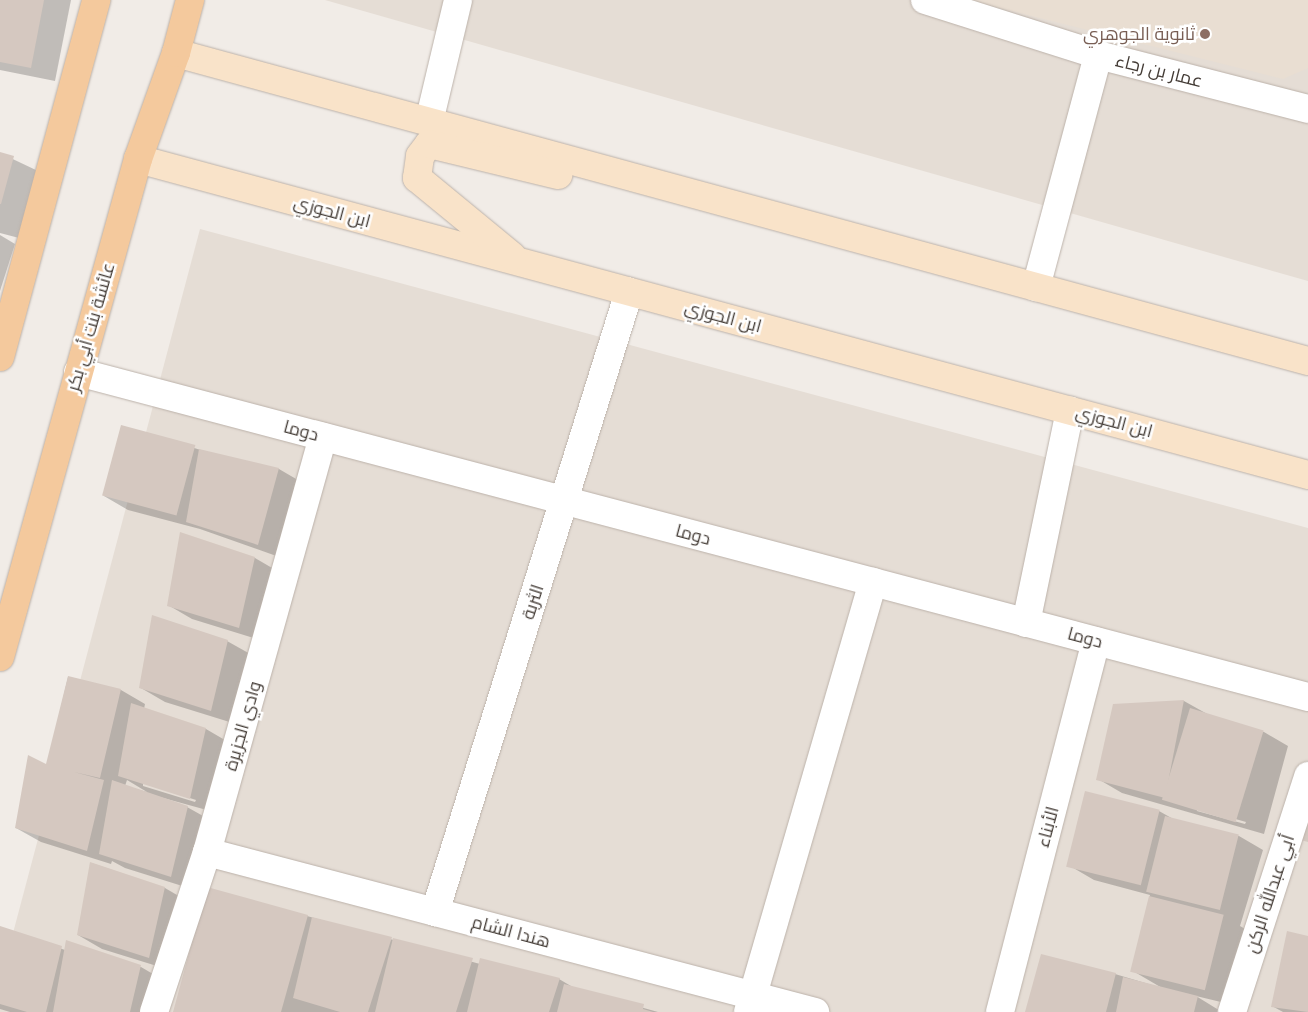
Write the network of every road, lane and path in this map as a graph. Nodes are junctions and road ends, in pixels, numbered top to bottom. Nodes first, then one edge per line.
1 (96, 0) edge
2 (190, 0) edge
3 (458, 0) edge
4 (925, 0) edge
5 (176, 53) junction
6 (1098, 55) junction
7 (1308, 109) edge
8 (429, 122) junction
9 (138, 160) junction
10 (601, 169) junction
11 (520, 262) junction
12 (1036, 287) junction
13 (629, 292) junction
14 (2, 344) edge
15 (1308, 361) edge
16 (78, 372) junction
17 (1070, 410) junction
18 (323, 437) junction
19 (1308, 475) edge
20 (565, 501) junction
21 (873, 582) junction
22 (1026, 623) junction
23 (1096, 641) junction
24 (0, 657) edge
25 (1308, 697) edge
26 (1308, 776) edge
27 (207, 852) junction
28 (435, 912) junction
29 (750, 1004) edge
30 (154, 1012) edge
31 (815, 1012) edge
32 (1000, 1012) edge
33 (1232, 1012) edge

1 - 14 main road
2 - 5 main road, عائشة بنت أبي بكر
3 - 8 street
4 - 6 street, عمار بن رجاء
5 - 8 street
5 - 9 main road, عائشة بنت أبي بكر
6 - 7 street, عمار بن رجاء
6 - 12 street
8 - 10 street
9 - 11 street, ابن الجوزي
9 - 16 main road, عائشة بنت أبي بكر
10 - 11 street
10 - 12 street
11 - 13 street, ابن الجوزي
12 - 15 street
13 - 17 street, ابن الجوزي
13 - 20 street, الثربة
16 - 18 street, دوما
16 - 24 main road, عائشة بنت أبي بكر
17 - 19 street, ابن الجوزي
17 - 22 street
18 - 20 street, دوما
18 - 27 street, وادي الجزيرة
20 - 21 street, دوما
20 - 28 street, الثربة
21 - 22 street, دوما
21 - 29 street
22 - 23 street, دوما
23 - 25 street, دوما
23 - 32 street, الأبناء
26 - 33 street, أبي عبدالله الركن
27 - 28 street, هندا الشام
27 - 30 street, وادي الجزيرة
28 - 29 street, هندا الشام
29 - 31 street, هندا الشام

